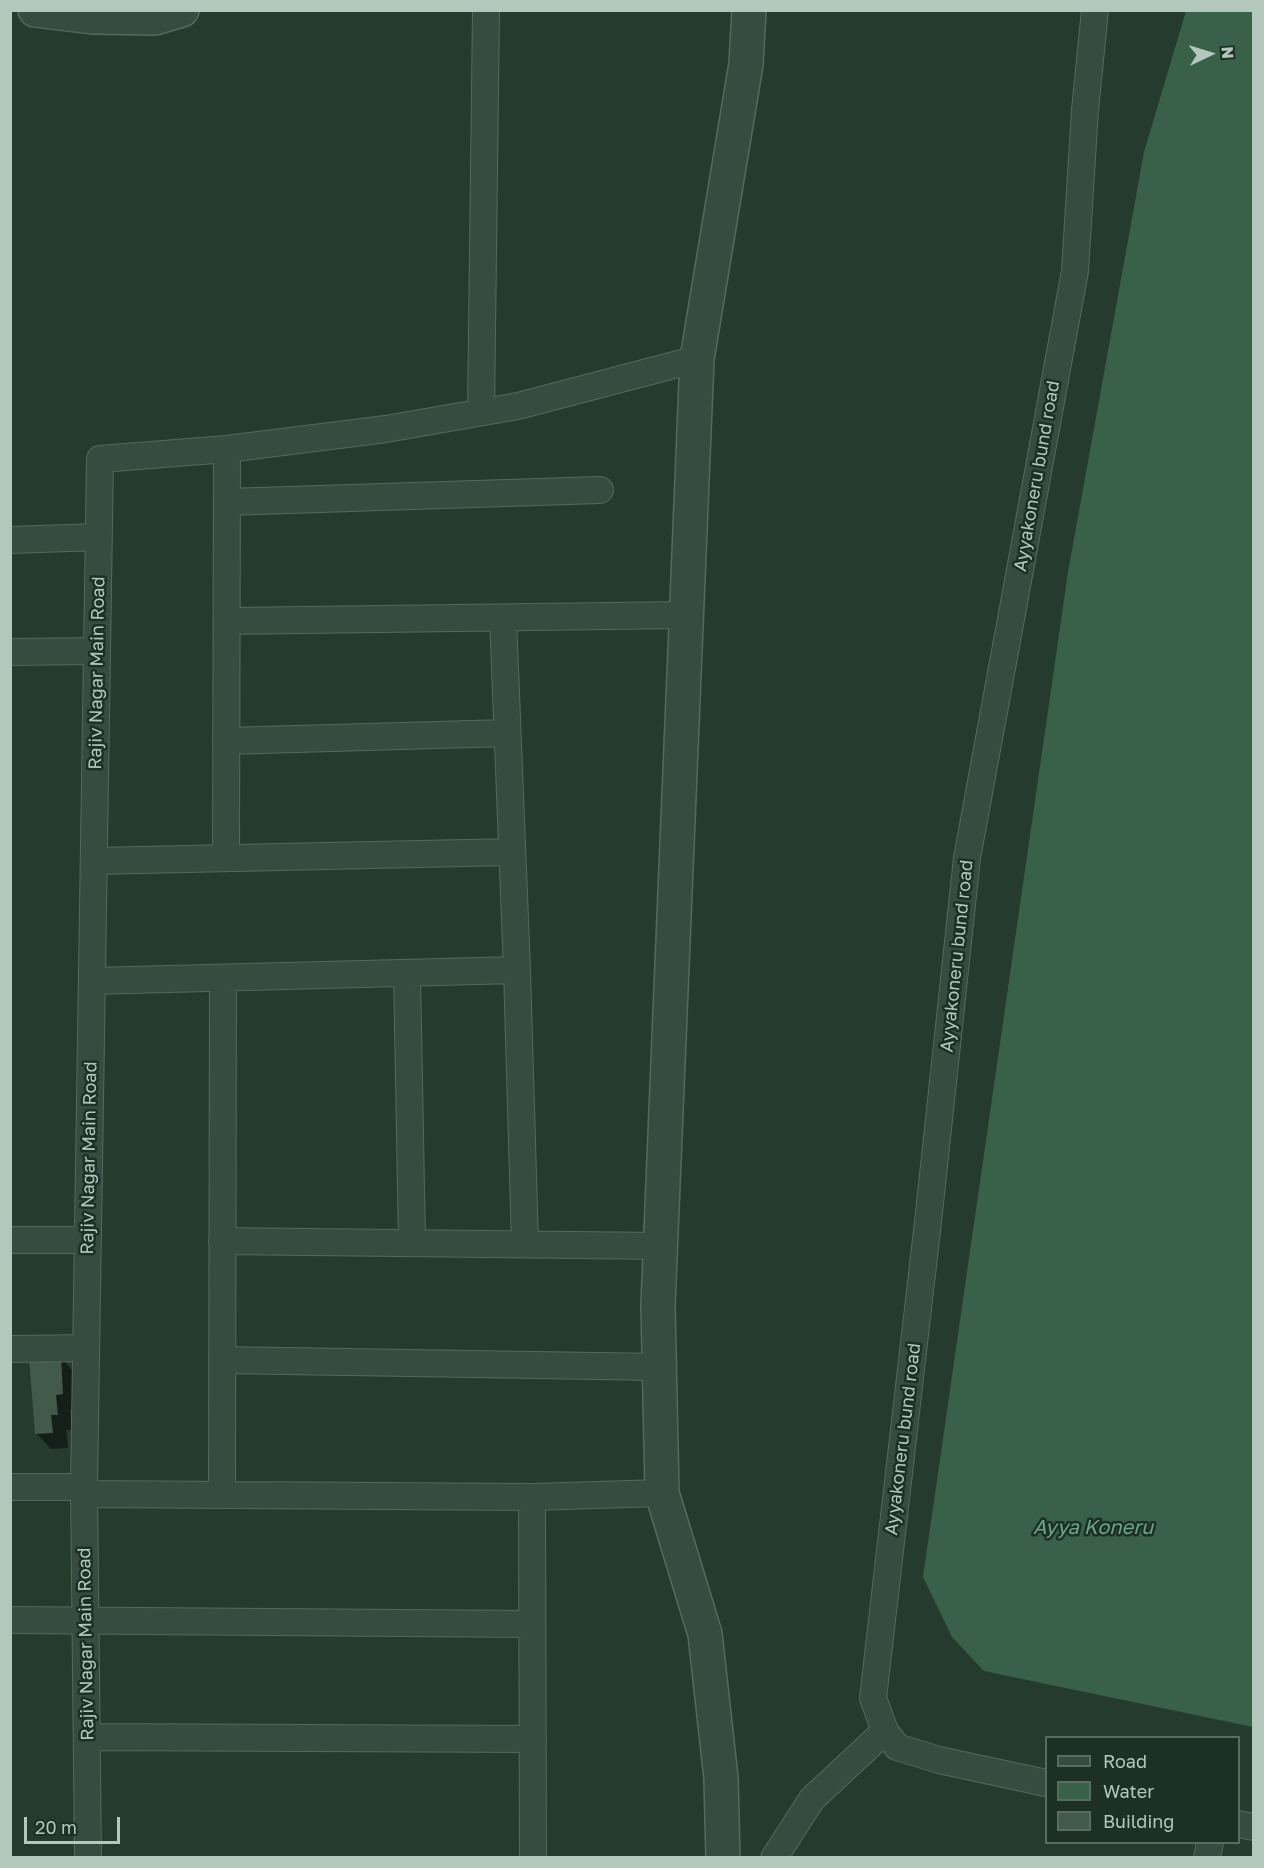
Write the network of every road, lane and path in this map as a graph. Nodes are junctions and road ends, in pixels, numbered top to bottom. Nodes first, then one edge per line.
1 (35, 10) edge
2 (182, 10) edge
3 (486, 10) edge
4 (749, 10) edge
5 (1095, 10) edge
6 (697, 359) junction
7 (481, 412) junction
8 (227, 449) junction
9 (600, 490) dead end
10 (227, 502) junction
11 (99, 537) junction
12 (10, 540) edge
13 (686, 615) junction
14 (503, 618) junction
15 (227, 621) junction
16 (97, 651) junction
17 (10, 652) edge
18 (507, 733) junction
19 (226, 741) junction
20 (512, 852) junction
21 (226, 858) junction
22 (94, 861) junction
23 (517, 970) junction
24 (407, 973) junction
25 (223, 978) junction
26 (92, 981) junction
27 (10, 1240) edge
28 (88, 1240) junction
29 (222, 1241) junction
30 (412, 1243) junction
31 (525, 1244) junction
32 (661, 1246) junction
33 (86, 1348) junction
34 (10, 1349) edge
35 (222, 1360) junction
36 (660, 1367) junction
37 (10, 1487) edge
38 (84, 1491) junction
39 (662, 1493) junction
40 (222, 1495) junction
41 (532, 1497) junction
42 (10, 1620) edge
43 (87, 1621) junction
44 (532, 1624) junction
45 (885, 1731) junction
46 (87, 1737) junction
47 (532, 1739) junction
48 (1045, 1783) edge
49 (88, 1857) edge
50 (533, 1857) edge
51 (723, 1857) edge
52 (774, 1857) edge

1 - 2 street
3 - 7 street
4 - 6 street
5 - 45 street, Ayyakoneru bund road
6 - 7 street
6 - 13 street
7 - 8 street
8 - 10 street
8 - 11 street, Rajiv Nagar Main Road
9 - 10 street
10 - 15 street
11 - 12 street
11 - 16 street, Rajiv Nagar Main Road
13 - 14 street
13 - 32 street
14 - 15 street
14 - 18 street
15 - 19 street
16 - 17 street
16 - 22 street, Rajiv Nagar Main Road
18 - 19 street
18 - 20 street
19 - 21 street
20 - 21 street
20 - 23 street
21 - 22 street
22 - 26 street, Rajiv Nagar Main Road
23 - 24 street
23 - 31 street
24 - 25 street
24 - 30 street
25 - 26 street
25 - 29 street
26 - 28 street, Rajiv Nagar Main Road
27 - 28 street
28 - 33 street, Rajiv Nagar Main Road
29 - 30 street
29 - 35 street
30 - 31 street
31 - 32 street
32 - 36 street
33 - 34 street
33 - 38 street, Rajiv Nagar Main Road
35 - 36 street
35 - 40 street
36 - 39 street
37 - 38 street
38 - 40 street
38 - 43 street, Rajiv Nagar Main Road
39 - 41 street
39 - 51 street
40 - 41 street
41 - 44 street
42 - 43 street
43 - 44 street
43 - 46 street, Rajiv Nagar Main Road
44 - 47 street
45 - 48 street, Ayyakoneru bund road
45 - 52 street
46 - 47 street
46 - 49 street, Rajiv Nagar Main Road
47 - 50 street

